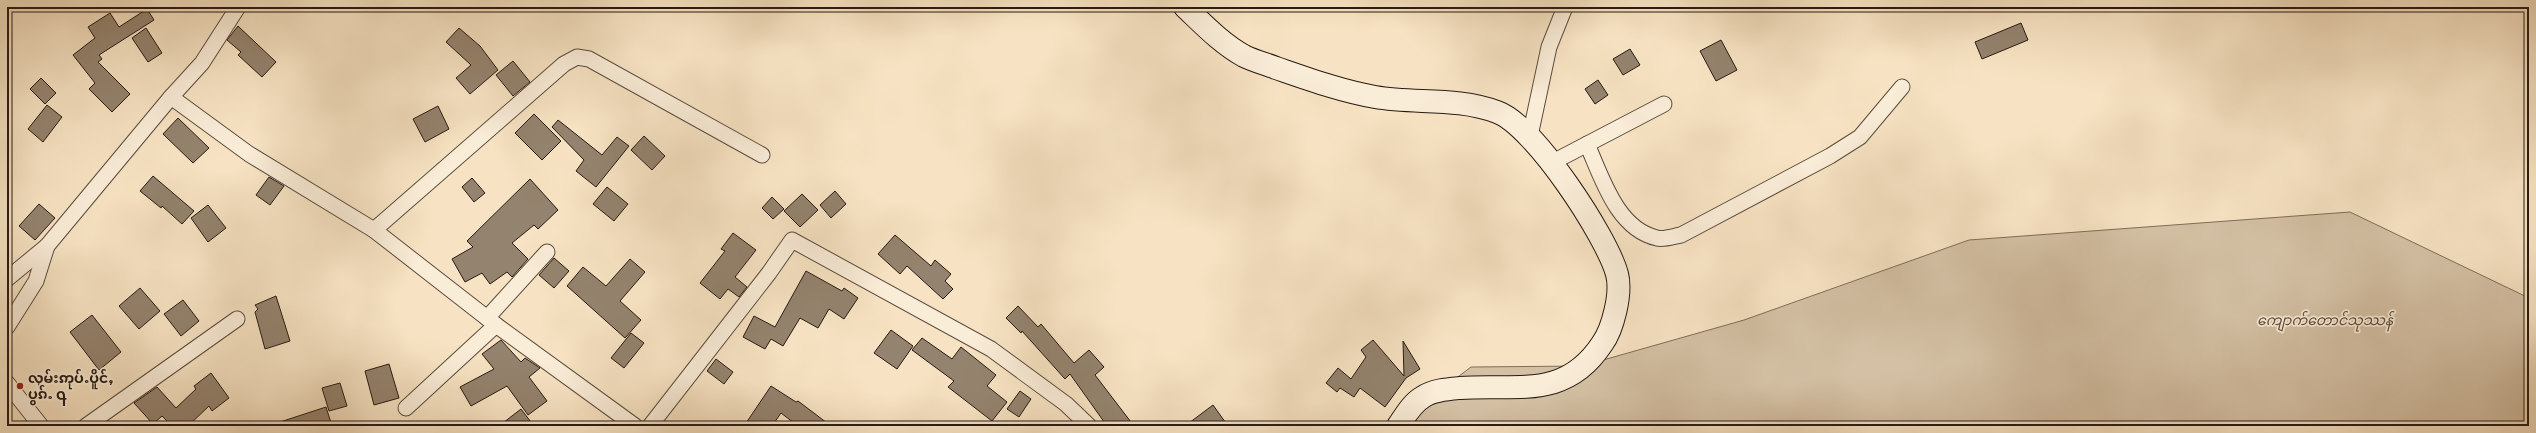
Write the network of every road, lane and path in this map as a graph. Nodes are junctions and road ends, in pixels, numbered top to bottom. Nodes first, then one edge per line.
1 (238, 7) edge
2 (1185, 7) edge
3 (1565, 7) edge
4 (1902, 86) dead end
5 (171, 97) junction
6 (1664, 104) dead end
7 (1530, 136) junction
8 (1587, 144) junction
9 (762, 155) dead end
10 (1553, 162) junction
11 (374, 230) junction
12 (47, 246) junction
13 (547, 252) dead end
14 (7, 279) edge
15 (237, 319) dead end
16 (492, 321) junction
17 (7, 327) edge
18 (7, 383) edge
19 (406, 408) dead end
20 (41, 426) edge
21 (86, 426) edge
22 (633, 426) edge
23 (650, 426) edge
24 (1089, 426) edge
25 (1398, 426) edge

1 - 5 street
2 - 7 street
3 - 7 street
4 - 8 street
5 - 11 street
5 - 12 street
6 - 8 street
7 - 10 street
8 - 10 street
9 - 11 street
10 - 25 street
11 - 16 street
12 - 14 street
12 - 17 street
13 - 16 street
15 - 21 street
16 - 19 street
16 - 22 street
18 - 20 street
23 - 24 street

